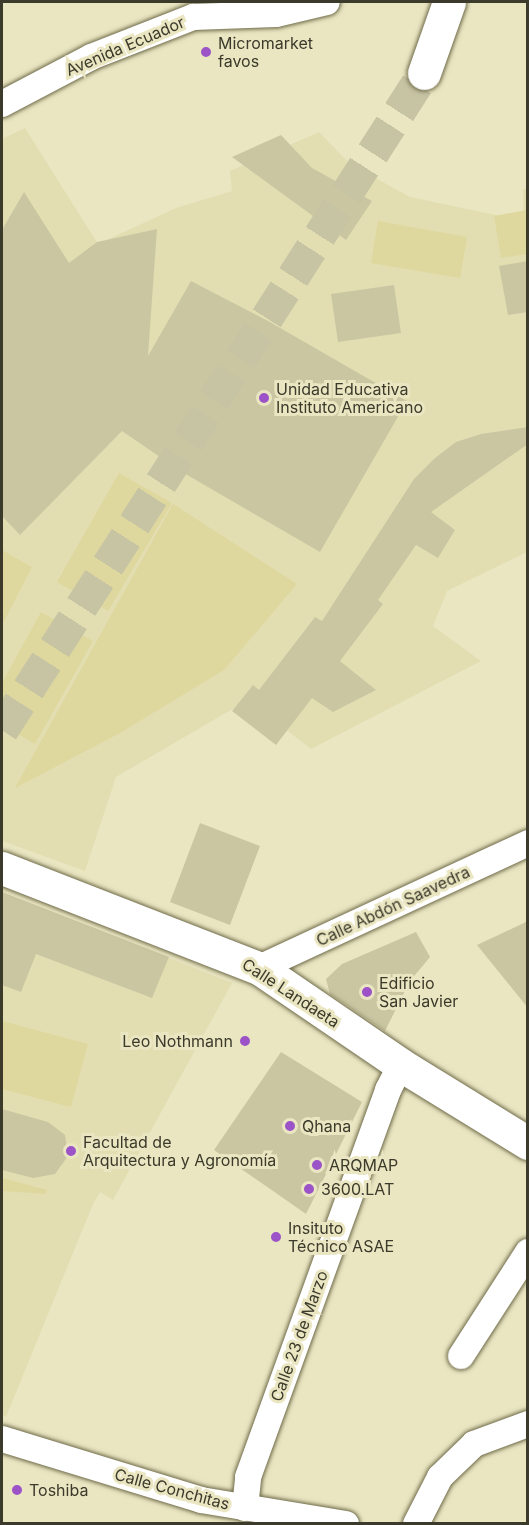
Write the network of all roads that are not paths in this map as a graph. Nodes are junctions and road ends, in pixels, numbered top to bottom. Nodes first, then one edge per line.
1 (327, 2) edge
2 (449, 2) edge
3 (424, 73) tunnel mouth
4 (2, 104) edge
5 (528, 843) edge
6 (2, 868) edge
7 (259, 968) junction
8 (401, 1065) junction
9 (528, 1143) edge
10 (528, 1252) edge
11 (461, 1356) dead end
12 (528, 1424) edge
13 (2, 1439) edge
14 (245, 1508) junction
15 (346, 1524) edge
16 (417, 1524) edge

1 - 4 street, Avenida Ecuador
2 - 3 main road
5 - 7 street, Calle Abdón Saavedra
6 - 7 main road, Calle Landaeta
7 - 8 main road, Calle Landaeta
8 - 9 main road, Calle Landaeta
8 - 14 street, Calle 23 de Marzo
10 - 11 street
12 - 16 street
13 - 14 street, Calle Conchitas
14 - 15 street, Calle Conchitas

